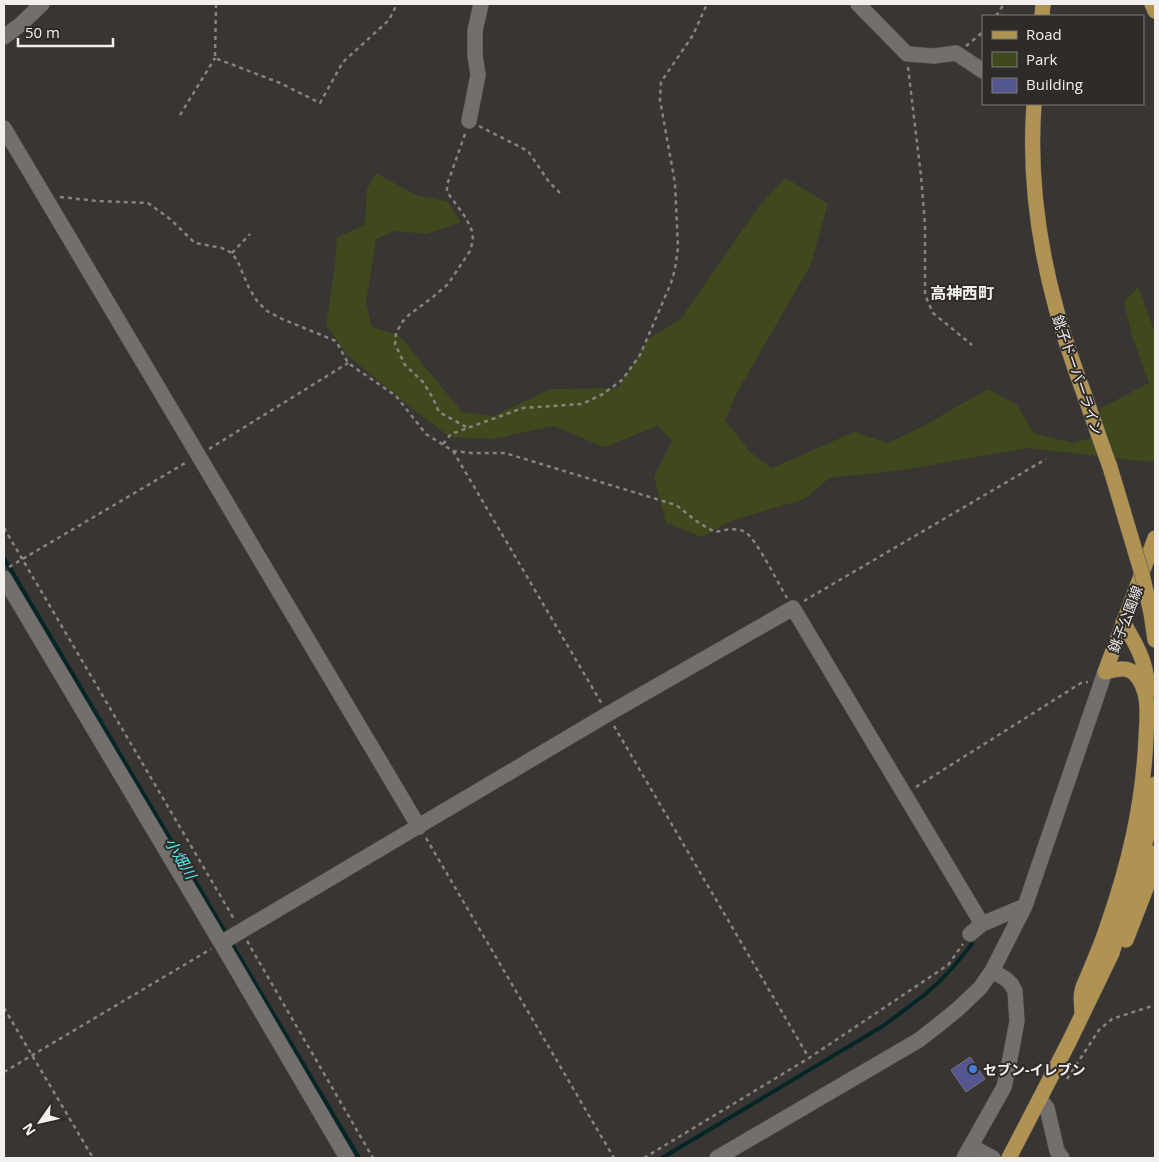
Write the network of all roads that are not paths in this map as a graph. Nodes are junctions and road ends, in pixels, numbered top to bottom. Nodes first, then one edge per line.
1 (42, 4) edge
2 (480, 4) edge
3 (858, 4) edge
4 (1152, 4) edge
5 (1155, 11) edge
6 (4, 37) edge
7 (982, 70) edge
8 (1032, 105) edge
9 (469, 121) road end
10 (4, 128) edge
11 (1155, 538) edge
12 (4, 574) edge
13 (1123, 622) junction
14 (1155, 640) edge
15 (1103, 676) junction
16 (1147, 698) junction
17 (1155, 784) edge
18 (419, 827) junction
19 (1155, 852) edge
20 (1025, 906) junction
21 (982, 924) junction
22 (970, 934) road end
23 (221, 943) junction
24 (1112, 953) junction
25 (992, 971) junction
26 (1082, 1015) junction
27 (1040, 1099) junction
28 (968, 1152) edge
29 (347, 1158) edge
30 (717, 1158) edge
31 (993, 1158) edge
32 (1009, 1158) edge
33 (1062, 1158) edge

1 - 6 street
2 - 9 street
3 - 7 street
4 - 5 main road
8 - 14 main road, 銚子ドーバーライン, bridge
10 - 18 street
11 - 13 main road, 銚子公園線
12 - 23 street
13 - 15 main road, 銚子公園線
13 - 16 main road
15 - 16 main road
15 - 20 street
16 - 26 main road
17 - 24 main road
18 - 21 street
18 - 23 street
19 - 24 main road
20 - 21 street
20 - 25 street
21 - 22 street
23 - 29 street
24 - 26 main road
25 - 28 street
25 - 30 street
26 - 27 main road
27 - 32 main road
27 - 33 street
28 - 31 street

